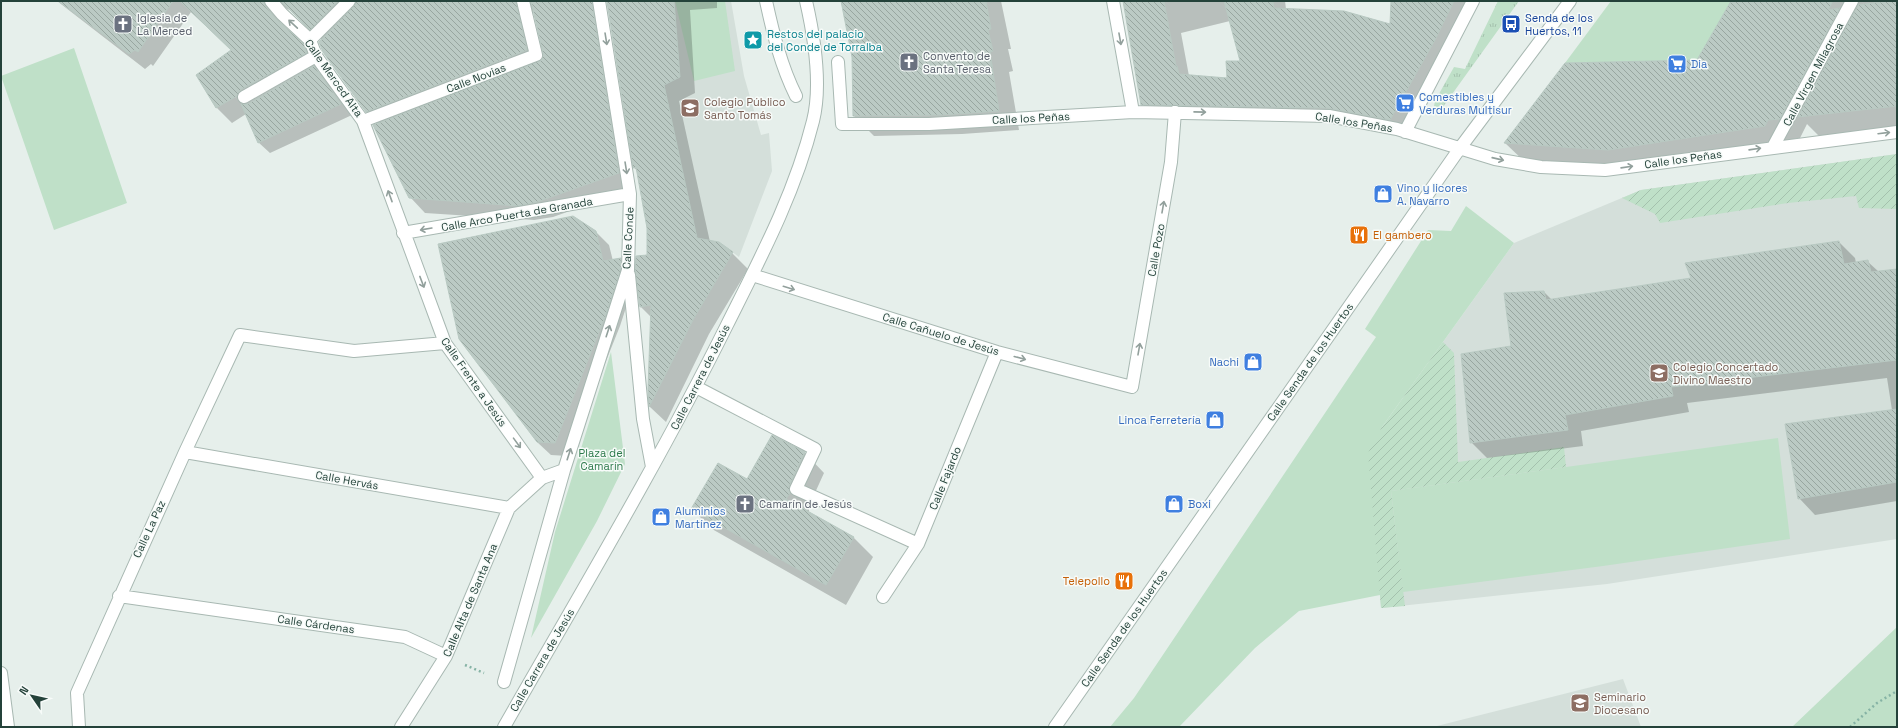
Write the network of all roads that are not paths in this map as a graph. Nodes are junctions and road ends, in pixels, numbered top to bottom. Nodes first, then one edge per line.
1 (271, 1) edge
2 (349, 1) edge
3 (523, 1) edge
4 (599, 1) edge
5 (766, 1) edge
6 (806, 1) edge
7 (1113, 1) edge
8 (1473, 1) edge
9 (1570, 1) edge
10 (1852, 1) edge
11 (310, 40) junction
12 (316, 56) junction
13 (838, 62) dead end
14 (796, 96) dead end
15 (244, 97) dead end
16 (1133, 112) junction
17 (1175, 112) junction
18 (363, 121) junction
19 (1405, 132) junction
20 (1897, 132) edge
21 (1773, 147) junction
22 (1460, 148) junction
23 (630, 194) junction
24 (403, 233) junction
25 (628, 270) junction
26 (752, 275) junction
27 (445, 343) junction
28 (997, 352) junction
29 (696, 387) junction
30 (1132, 387) joint
31 (184, 452) junction
32 (652, 467) junction
33 (564, 470) junction
34 (542, 478) junction
35 (509, 508) junction
36 (918, 544) junction
37 (119, 596) junction
38 (883, 597) dead end
39 (446, 656) junction
40 (1, 673) edge
41 (504, 682) road end
42 (8, 727) edge
43 (79, 727) edge
44 (401, 727) edge
45 (504, 727) edge
46 (1055, 727) edge

11 -> 1 street, Calle Merced Alta
2 - 11 street
3 - 18 street, Calle Novias
4 -> 23 street, Calle Conde
5 - 14 street
6 - 26 street, Calle Carrera de Jesús
7 -> 16 street
8 - 19 street
9 - 22 street, Calle Senda de los Huertos
10 - 21 street, Calle Virgen Milagrosa
11 - 12 street, Calle Merced Alta
12 - 15 street
12 - 18 street, Calle Merced Alta
13 - 16 street, Calle los Peñas
16 - 17 street, Calle los Peñas
17 -> 19 street, Calle los Peñas
30 -> 17 street, Calle Pozo
24 -> 18 street, Calle Merced Alta
19 - 22 street, Calle los Peñas
21 -> 20 street, Calle los Peñas
22 -> 21 street, Calle los Peñas
22 - 46 street, Calle Senda de los Huertos
23 -> 24 street, Calle Arco Puerta de Granada
23 - 25 street, Calle Conde
24 -> 27 street, Calle Frente a Jesús
25 - 32 street
33 -> 25 street, Calle Conde
26 -> 28 street, Calle Cañuelo de Jesús
26 - 29 street, Calle Carrera de Jesús
27 - 31 street, Calle La Paz
27 -> 34 street, Calle Frente a Jesús
28 -> 30 street, Calle Cañuelo de Jesús
28 - 36 street, Calle Fajardo
29 - 32 street, Calle Carrera de Jesús
29 - 36 street
31 - 35 street, Calle Hervás
31 - 37 street, Calle La Paz
32 - 45 street, Calle Carrera de Jesús
33 - 34 street
33 - 41 street, Calle Conde
34 - 35 street, Calle Alta de Santa Ana
35 - 39 street, Calle Alta de Santa Ana
36 - 38 street, Calle Fajardo
37 - 39 street, Calle Cárdenas
37 - 43 street, Calle La Paz
39 - 44 street, Calle Alta de Santa Ana
40 - 42 street

